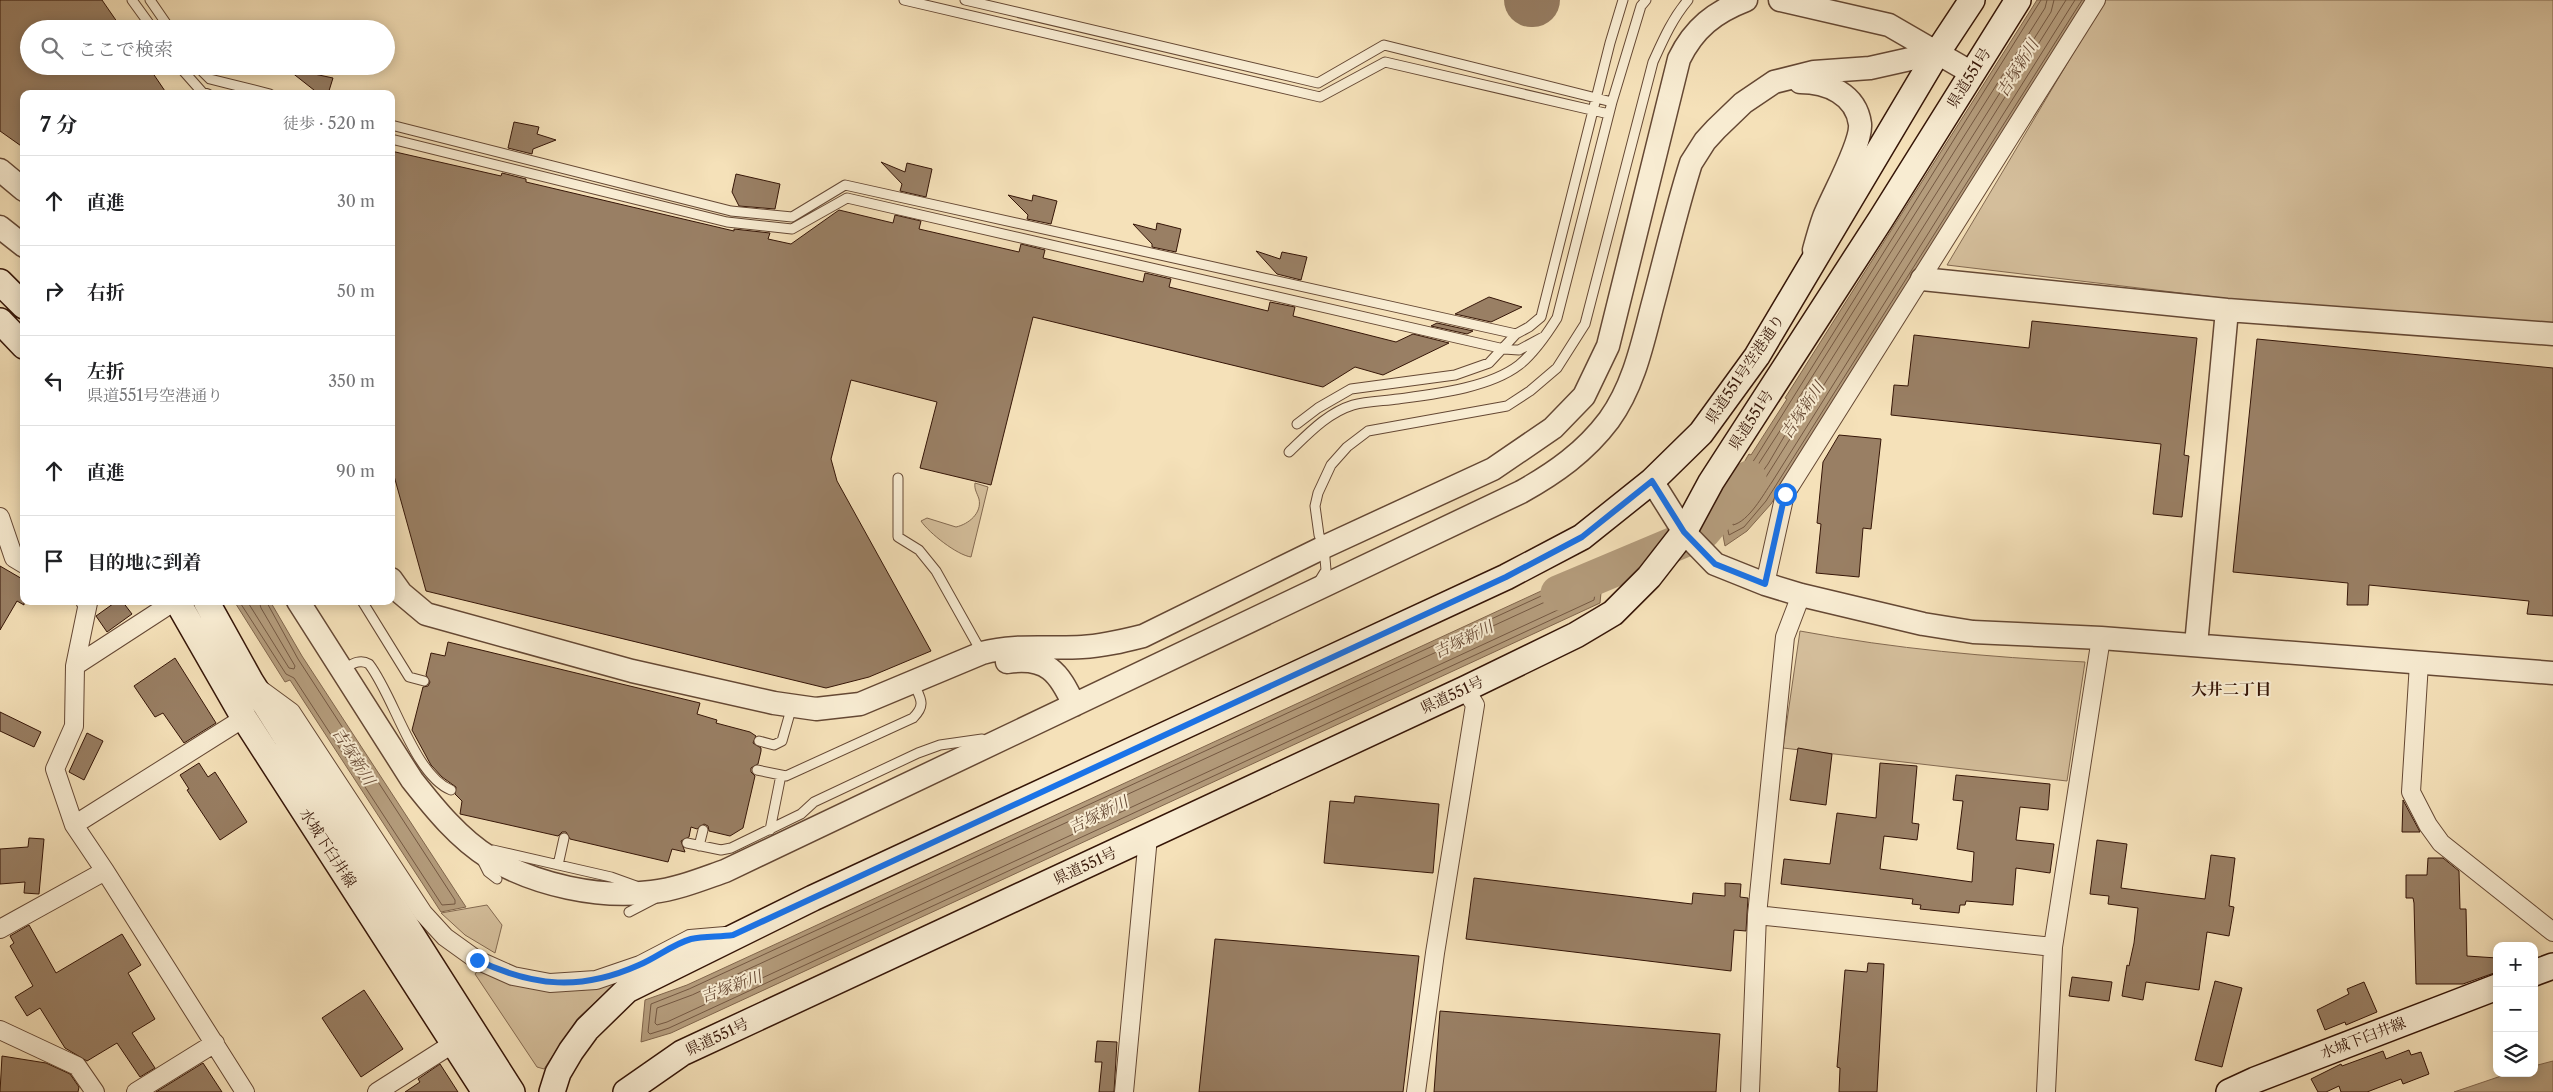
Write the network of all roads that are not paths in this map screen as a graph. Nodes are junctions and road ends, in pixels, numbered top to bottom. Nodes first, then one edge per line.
1 (132, 0) edge
2 (150, 0) edge
3 (904, 0) edge
4 (965, 0) edge
5 (1623, 0) edge
6 (1646, 0) edge
7 (1688, 0) edge
8 (1746, 0) edge
9 (1780, 0) edge
10 (1972, 0) edge
11 (2018, 0) edge
12 (2096, 0) edge
13 (146, 20) edge
14 (164, 20) edge
15 (1937, 53) junction
16 (1972, 73) junction
17 (187, 75) edge
18 (206, 75) edge
19 (1774, 82) junction
20 (200, 90) edge
21 (254, 90) edge
22 (1597, 98) junction
23 (1612, 102) junction
24 (1594, 110) junction
25 (1609, 114) junction
26 (395, 126) edge
27 (395, 140) edge
28 (0, 170) edge
29 (20, 187) edge
30 (0, 227) edge
31 (20, 243) edge
32 (1922, 279) junction
33 (1804, 280) junction
34 (0, 282) edge
35 (20, 302) edge
36 (2227, 310) junction
37 (0, 321) edge
38 (1516, 334) junction
39 (2553, 334) edge
40 (1545, 336) junction
41 (20, 342) edge
42 (1504, 349) junction
43 (1297, 424) dead end
44 (1289, 452) dead end
45 (898, 478) dead end
46 (1652, 481) junction
47 (0, 517) edge
48 (1684, 532) junction
49 (1324, 547) junction
50 (20, 562) edge
51 (1765, 584) junction
52 (395, 585) edge
53 (1311, 594) junction
54 (1801, 596) junction
55 (88, 605) edge
56 (170, 605) edge
57 (178, 605) edge
58 (208, 605) edge
59 (300, 605) edge
60 (365, 605) edge
61 (2102, 638) junction
62 (2196, 645) junction
63 (982, 653) junction
64 (2420, 663) junction
65 (75, 666) junction
66 (942, 670) junction
67 (340, 671) junction
68 (2553, 673) edge
69 (424, 681) dead end
70 (251, 682) junction
71 (913, 682) junction
72 (1465, 689) junction
73 (792, 706) junction
74 (1074, 706) junction
75 (244, 718) junction
76 (1010, 736) junction
77 (759, 740) dead end
78 (757, 770) dead end
79 (781, 775) junction
80 (451, 790) dead end
81 (74, 825) junction
82 (703, 830) dead end
83 (770, 830) junction
84 (1148, 837) junction
85 (564, 838) dead end
86 (687, 843) dead end
87 (476, 846) junction
88 (699, 846) junction
89 (558, 865) junction
90 (105, 871) junction
91 (497, 879) dead end
92 (663, 890) junction
93 (629, 912) dead end
94 (1758, 915) junction
95 (0, 929) edge
96 (2553, 932) edge
97 (733, 935) junction
98 (2053, 946) junction
99 (2553, 966) edge
100 (2538, 972) edge
101 (2493, 989) edge
102 (0, 1030) edge
103 (215, 1043) junction
104 (454, 1043) junction
105 (95, 1092) edge
106 (136, 1092) edge
107 (245, 1092) edge
108 (378, 1092) edge
109 (485, 1092) edge
110 (512, 1092) edge
111 (552, 1092) edge
112 (626, 1092) edge
113 (1124, 1092) edge
114 (1416, 1092) edge
115 (1750, 1092) edge
116 (2046, 1092) edge
117 (2229, 1092) edge

1 - 13 lane
2 - 14 lane
3 - 24 lane
4 - 22 lane
5 - 22 lane
6 - 23 lane
7 - 49 lane
8 - 49 street
9 - 15 street
10 - 15 main road, 県道551号空港通り
11 - 16 main road, 県道551号
12 - 32 street
15 - 16 street
15 - 19 street
15 - 33 main road, 県道551号空港通り
16 - 48 main road, 県道551号
17 - 20 lane
18 - 21 lane
19 - 33 street
19 - 53 street
22 - 23 lane
22 - 24 lane
23 - 25 lane
24 - 25 lane
24 - 38 lane
25 - 40 lane
26 - 38 lane
27 - 42 lane
28 - 29 street
30 - 31 street
32 - 36 street
32 - 51 street
33 - 46 main road, 県道551号空港通り
34 - 35 main road
36 - 39 street
36 - 62 street
37 - 41 main road
38 - 42 lane
40 - 42 lane
40 - 44 lane
42 - 43 lane
45 - 63 lane
46 - 48 street
46 - 97 main road, 県道551号空港通り
47 - 50 street
48 - 51 street
48 - 72 main road, 県道551号
49 - 53 lane
49 - 63 street
51 - 54 street
52 - 73 street
53 - 74 street
54 - 61 street
54 - 94 street
55 - 65 street
56 - 65 street
57 - 75 main road, 水城下臼井線
58 - 70 main road, 水城下臼井線
59 - 67 street
60 - 69 lane
61 - 62 street
61 - 98 street
62 - 64 street
63 - 66 street
64 - 68 street
64 - 96 street
65 - 81 street
66 - 71 street
66 - 74 street
67 - 80 lane
67 - 87 street
70 - 97 street
70 - 110 main road, 水城下臼井線
71 - 73 street
71 - 79 lane
72 - 84 main road, 県道551号
72 - 114 street
73 - 77 lane
74 - 76 street
75 - 81 street
75 - 104 main road, 水城下臼井線
76 - 83 lane
76 - 92 street
78 - 79 lane
79 - 83 lane
81 - 90 street
82 - 88 lane
83 - 88 lane
84 - 112 main road, 県道551号
84 - 113 street
85 - 89 lane
86 - 88 lane
87 - 89 lane
87 - 91 lane
87 - 92 street
89 - 92 lane
90 - 95 street
90 - 103 street
92 - 93 lane
94 - 98 street
94 - 115 street
97 - 111 main road, 県道551号空港通り
98 - 116 street
99 - 100 main road
101 - 117 main road, 水城下臼井線
102 - 105 street
103 - 106 street
103 - 107 street
104 - 108 street
104 - 109 main road, 水城下臼井線

